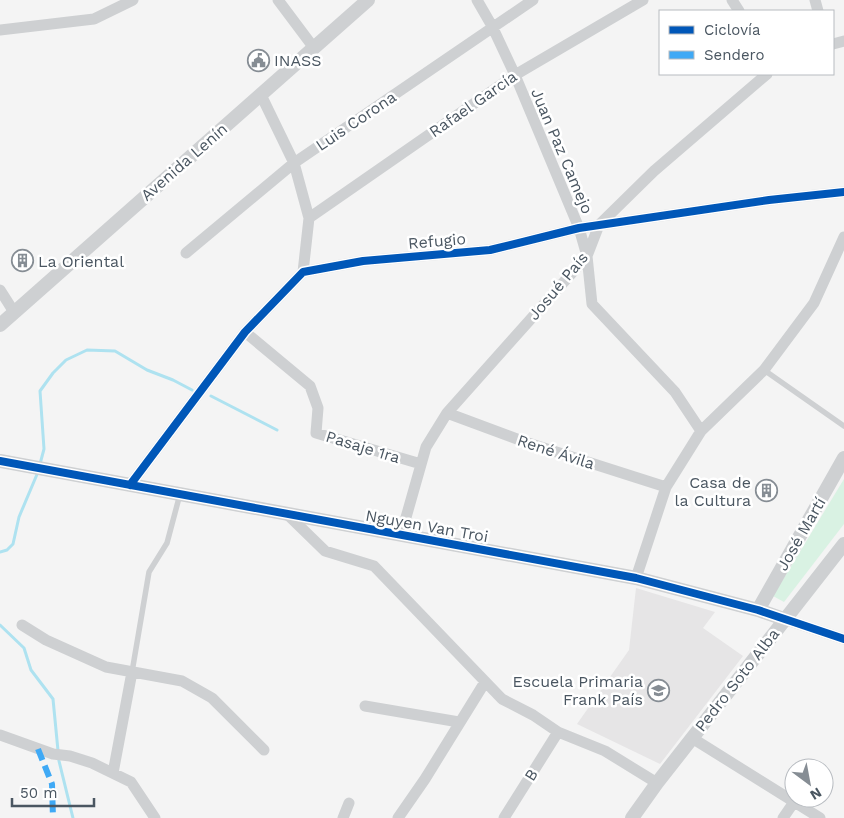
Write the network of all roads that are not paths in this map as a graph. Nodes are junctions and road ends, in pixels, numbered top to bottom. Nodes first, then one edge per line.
1 (133, 0) edge
2 (278, 0) edge
3 (368, 0) edge
4 (477, 0) edge
5 (533, 0) edge
6 (643, 0) edge
7 (492, 26) junction
8 (0, 30) edge
9 (314, 48) junction
10 (515, 75) junction
11 (765, 75) edge
12 (261, 95) junction
13 (294, 164) junction
14 (844, 192) edge
15 (309, 218) junction
16 (599, 225) junction
17 (579, 228) junction
18 (844, 237) edge
19 (186, 253) dead end
20 (587, 256) junction
21 (303, 272) junction
22 (0, 290) edge
23 (14, 312) junction
24 (0, 325) edge
25 (245, 332) junction
26 (764, 370) junction
27 (447, 413) junction
28 (844, 426) edge
29 (701, 431) junction
30 (844, 458) edge
31 (0, 461) edge
32 (421, 464) junction
33 (130, 485) junction
34 (666, 487) junction
35 (180, 494) junction
36 (286, 513) junction
37 (401, 535) junction
38 (844, 544) edge
39 (636, 578) junction
40 (758, 610) junction
41 (784, 620) junction
42 (22, 625) dead end
43 (844, 640) edge
44 (132, 672) junction
45 (485, 682) junction
46 (365, 706) dead end
47 (459, 722) junction
48 (558, 732) junction
49 (0, 735) edge
50 (692, 738) junction
51 (264, 750) dead end
52 (113, 773) junction
53 (657, 782) junction
54 (784, 796) edge
55 (349, 803) dead end
56 (804, 808) edge
57 (155, 818) edge
58 (343, 818) edge
59 (398, 818) edge
60 (504, 818) edge
61 (632, 818) edge
62 (820, 818) edge

1 - 8 street
2 - 9 street
3 - 9 street, Avenida Lenín
4 - 7 street, Juan Paz Camejo
5 - 7 street, Luis Corona
6 - 10 street, Rafael García
7 - 10 street, Juan Paz Camejo
7 - 13 street, Luis Corona
9 - 12 street, Avenida Lenín
10 - 15 street, Rafael García
10 - 17 street, Juan Paz Camejo
11 - 16 street, Josué País
12 - 13 street
12 - 23 street, Avenida Lenín
13 - 15 street
13 - 19 street, Luis Corona
14 - 16 street, Refugio
15 - 21 street
16 - 17 street, Refugio
16 - 20 street, Josué País
17 - 20 street, Juan Paz Camejo
17 - 21 street, Refugio
18 - 26 street
20 - 27 street, Josué País
20 - 29 street, Juan Paz Camejo
21 - 25 street
22 - 23 street
23 - 24 street, Avenida Lenín
25 - 32 street, Pasaje 1ra
25 - 33 street
26 - 28 lane
26 - 29 street
27 - 32 street, Josué País
27 - 34 street, René Ávila
29 - 34 street
30 - 40 street, José Martí
31 - 33 street, Nguyen Van Troi
32 - 37 street, Josué País
33 - 35 street, Nguyen Van Troi
34 - 39 street
35 - 36 street, Nguyen Van Troi
35 - 44 lane
36 - 37 street, Nguyen Van Troi
36 - 45 street
37 - 39 street, Nguyen Van Troi
38 - 41 street, Pedro Soto Alba
39 - 40 street, Nguyen Van Troi
40 - 41 street, Nguyen Van Troi
41 - 43 street, Nguyen Van Troi
41 - 50 street, Pedro Soto Alba
42 - 44 street
44 - 51 street
44 - 52 street
45 - 47 street
45 - 48 street
46 - 47 street
47 - 59 street
48 - 53 street
48 - 60 street, B
49 - 52 street
50 - 53 street, Pedro Soto Alba
50 - 54 street
52 - 57 street
53 - 61 street, Pedro Soto Alba
55 - 58 street
56 - 62 street

